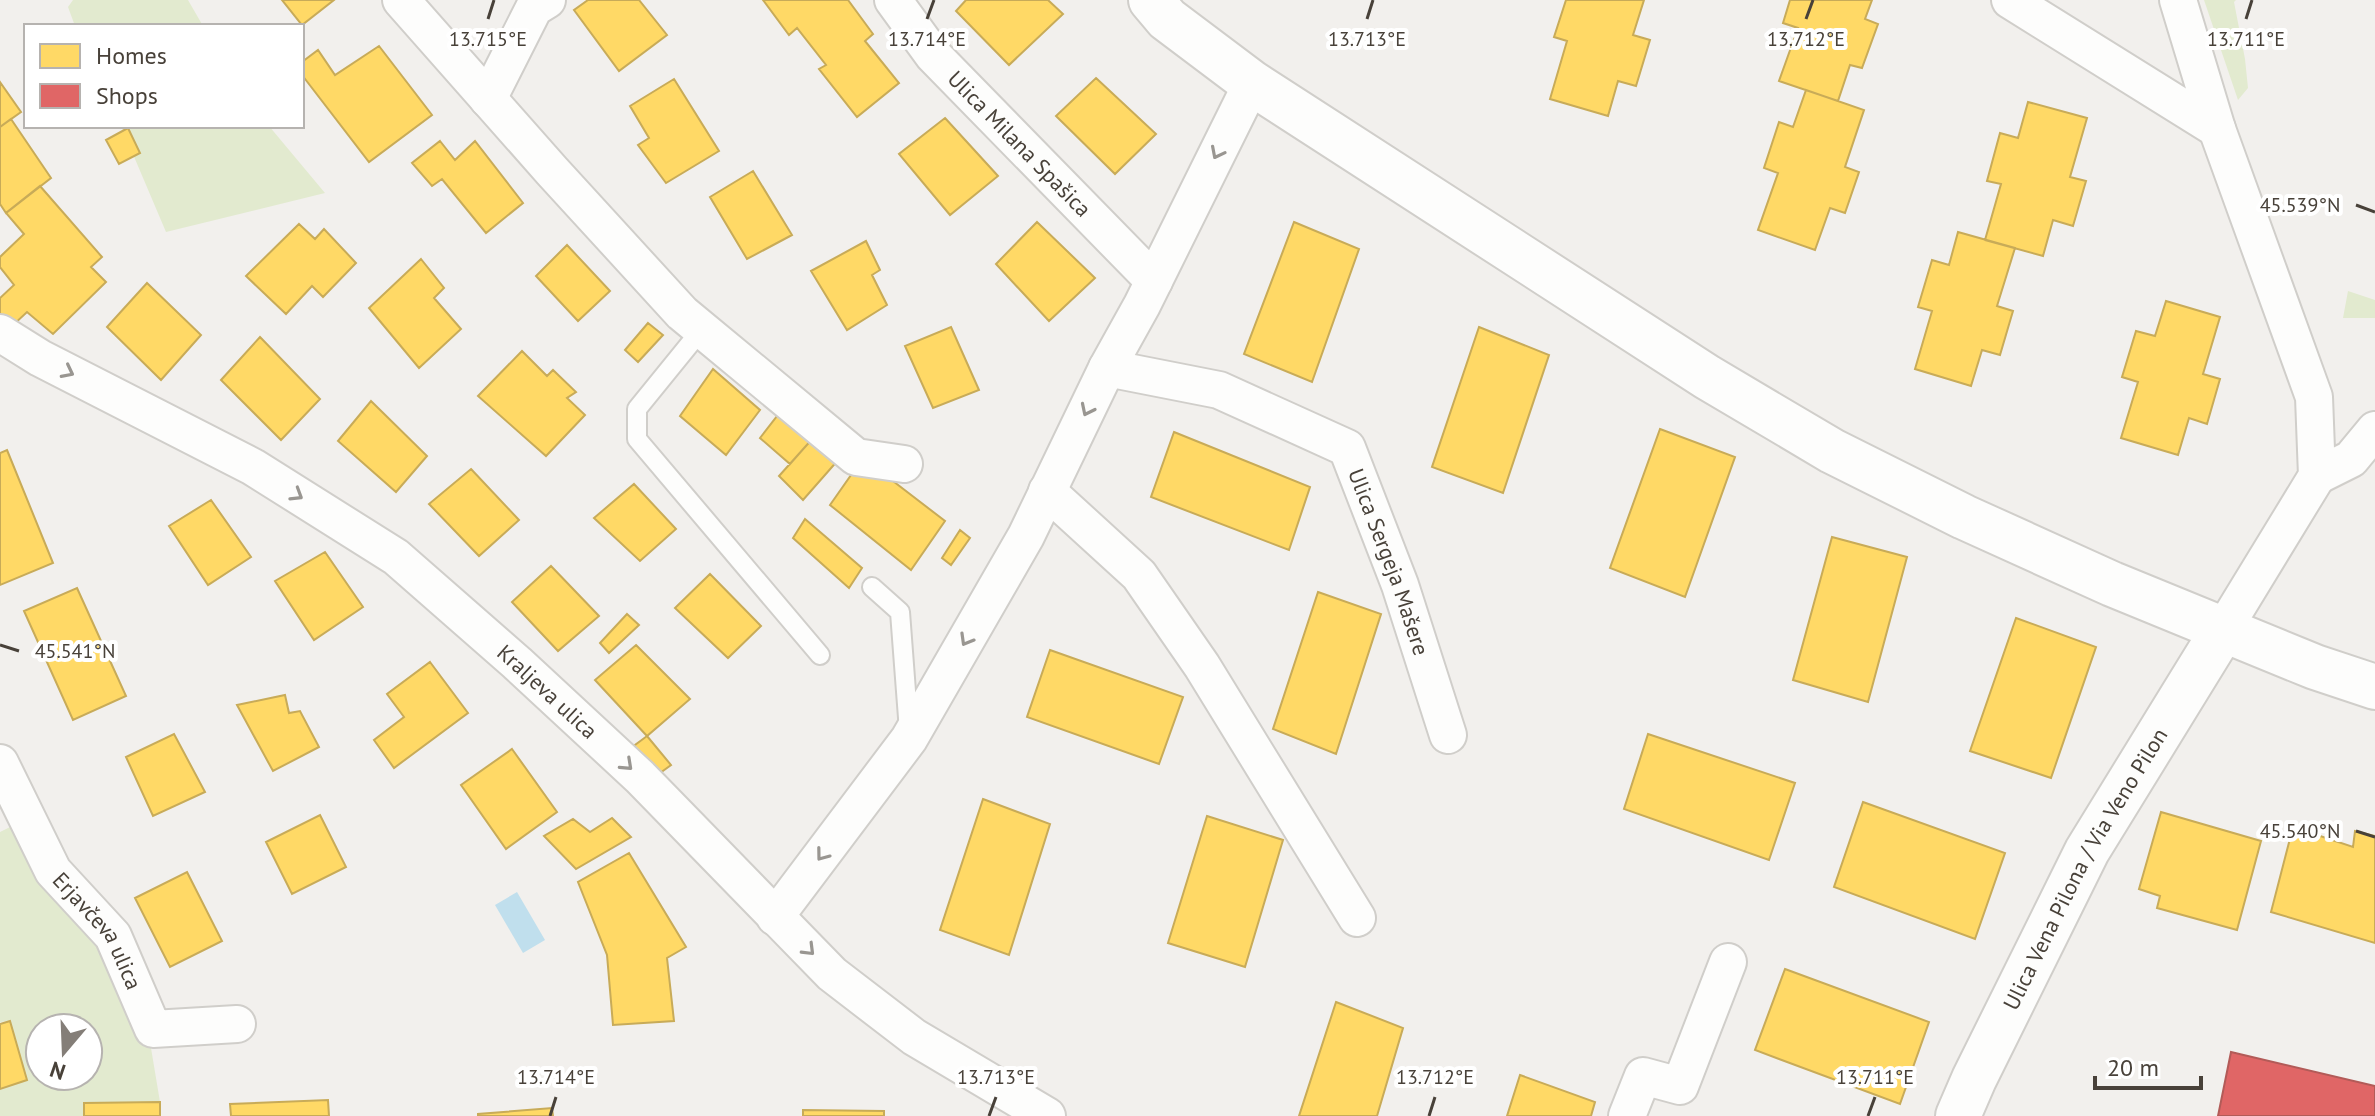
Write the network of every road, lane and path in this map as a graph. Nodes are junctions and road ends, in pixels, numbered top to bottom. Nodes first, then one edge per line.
1 (401, 0) edge
2 (547, 0) edge
3 (893, 0) edge
4 (1151, 0) edge
5 (2010, 0) edge
6 (2178, 0) edge
7 (1252, 83) junction
8 (488, 99) junction
9 (2217, 129) junction
10 (1154, 281) junction
11 (702, 329) junction
12 (0, 333) edge
13 (1107, 368) junction
14 (2375, 430) edge
15 (904, 464) dead end
16 (2317, 476) junction
17 (1047, 491) junction
18 (872, 587) dead end
19 (2223, 630) junction
20 (820, 655) dead end
21 (2375, 687) edge
22 (1448, 735) dead end
23 (909, 739) junction
24 (0, 763) edge
25 (775, 917) junction
26 (1357, 918) dead end
27 (1728, 962) dead end
28 (237, 1024) dead end
29 (1034, 1114) edge
30 (1627, 1116) edge
31 (1958, 1116) edge

1 - 8 street
2 - 8 street
3 - 10 street, Ulica Milana Spašica
4 - 7 street
5 - 9 street
6 - 9 street
7 -> 10 street
7 - 19 street
8 - 11 street
9 - 16 street
10 - 13 street
11 - 15 street
11 - 20 lane
12 -> 25 street, Kraljeva ulica
13 -> 17 street
13 - 22 street, Ulica Sergeja Mašere
14 - 16 street
16 - 19 street
17 -> 23 street
17 - 26 street
18 - 23 lane
19 - 21 street
19 - 31 street, Ulica Vena Pilona / Via Veno Pilon
23 -> 25 street
24 - 28 street, Erjavčeva ulica
25 -> 29 street, Kraljeva ulica
27 - 30 street

